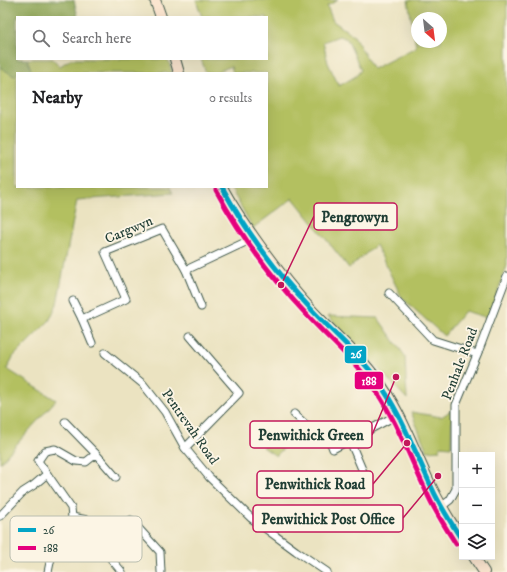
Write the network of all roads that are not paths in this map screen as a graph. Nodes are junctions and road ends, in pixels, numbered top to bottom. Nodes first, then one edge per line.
1 (155, 0) edge
2 (161, 16) edge
3 (175, 60) edge
4 (179, 72) edge
5 (223, 188) edge
6 (254, 238) junction
7 (186, 270) junction
8 (507, 276) edge
9 (389, 293) dead end
10 (73, 301) dead end
11 (201, 307) dead end
12 (82, 319) junction
13 (190, 336) dead end
14 (92, 343) dead end
15 (105, 353) dead end
16 (477, 354) junction
17 (294, 414) dead end
18 (399, 414) junction
19 (65, 422) dead end
20 (350, 441) junction
21 (185, 448) junction
22 (96, 454) junction
23 (47, 474) junction
24 (364, 474) dead end
25 (116, 477) dead end
26 (441, 507) junction
27 (0, 516) edge
28 (72, 516) edge
29 (142, 532) edge
30 (459, 535) edge
31 (476, 560) edge
32 (50, 562) edge
33 (113, 562) edge
34 (48, 572) edge
35 (122, 572) edge
36 (161, 572) edge
37 (328, 572) edge
38 (484, 572) edge

1 - 2 main road
3 - 4 main road
5 - 6 main road
6 - 7 street
6 - 18 main road
7 - 11 street
7 - 12 street, Cargwyn
8 - 16 street, Penhale Road
9 - 16 street
10 - 12 street
12 - 14 street
13 - 21 street
15 - 21 street, Pentrevah Road
16 - 26 street, Penhale Road
17 - 20 street
18 - 20 street
18 - 26 main road
19 - 22 street
20 - 24 street
21 - 37 street, Pentrevah Road
22 - 23 street
22 - 25 street
23 - 27 street
23 - 28 street
26 - 30 main road
29 - 36 street
31 - 38 main road
32 - 34 street
33 - 35 street

